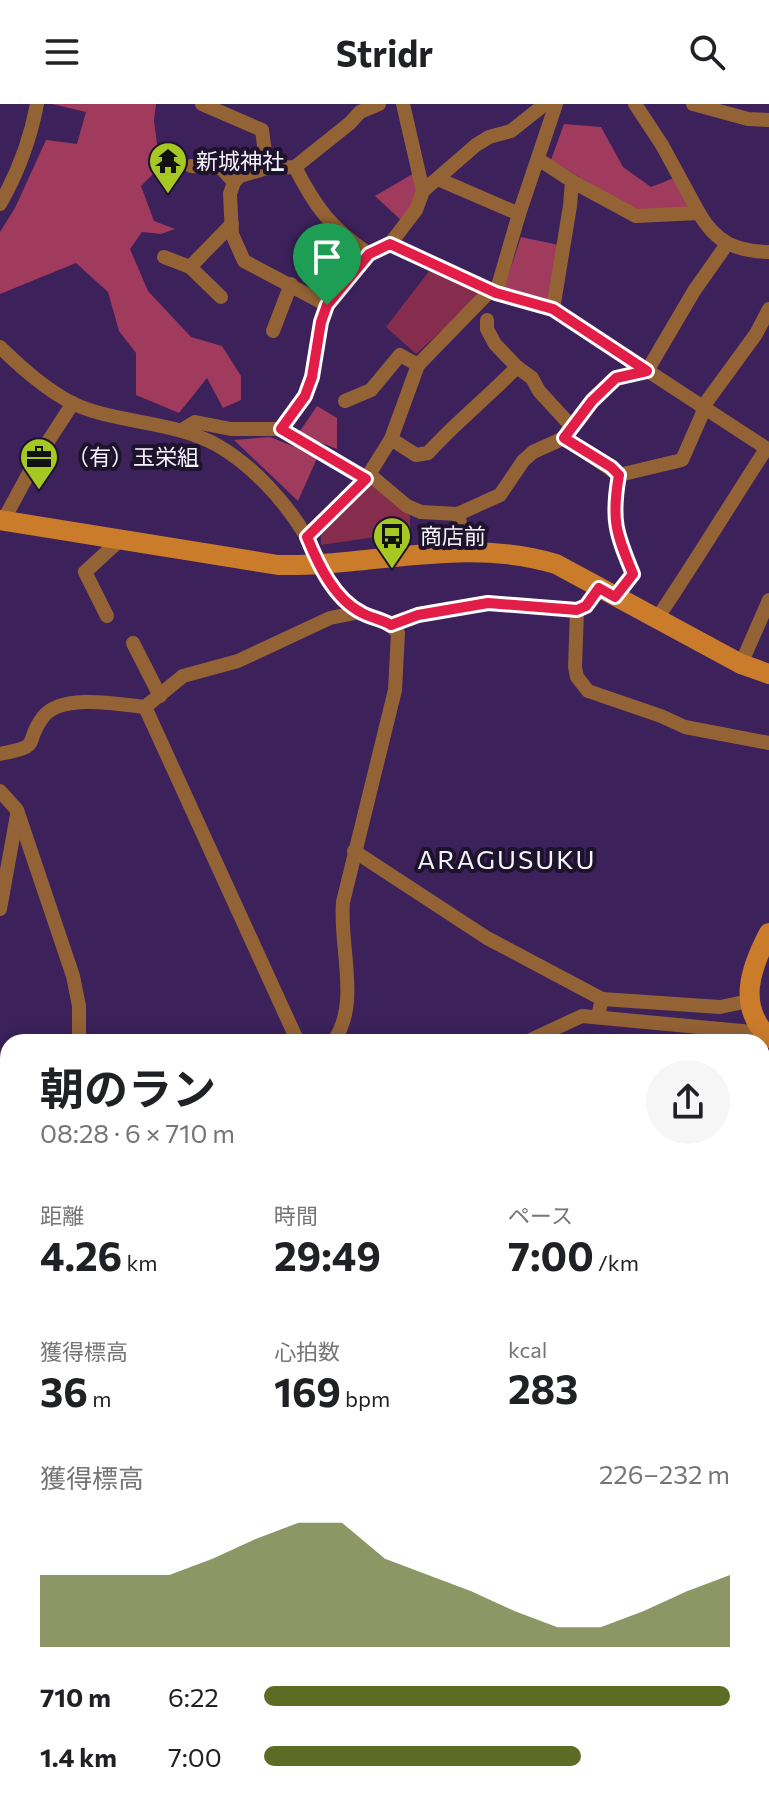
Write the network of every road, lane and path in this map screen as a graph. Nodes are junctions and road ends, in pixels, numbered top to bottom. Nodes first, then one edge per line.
1 (37, 104) edge
2 (202, 104) edge
3 (379, 104) edge
4 (403, 104) edge
5 (545, 104) edge
6 (556, 104) edge
7 (635, 104) edge
8 (693, 104) edge
9 (769, 120) edge
10 (538, 159) junction
11 (191, 166) dead end
12 (295, 167) junction
13 (267, 168) junction
14 (438, 179) junction
15 (572, 181) junction
16 (234, 182) junction
17 (423, 191) junction
18 (0, 204) edge
19 (699, 213) junction
20 (519, 214) junction
21 (232, 224) junction
22 (390, 244) junction
23 (727, 244) junction
24 (769, 252) edge
25 (369, 254) junction
26 (164, 257) dead end
27 (190, 267) junction
28 (291, 284) junction
29 (494, 292) junction
30 (221, 297) dead end
31 (327, 305) junction
32 (553, 309) junction
33 (769, 309) edge
34 (487, 320) dead end
35 (273, 331) dead end
36 (0, 347) edge
37 (418, 365) junction
38 (517, 367) junction
39 (647, 371) junction
40 (345, 401) dead end
41 (73, 403) junction
42 (703, 409) junction
43 (281, 429) junction
44 (182, 430) junction
45 (568, 432) junction
46 (391, 439) junction
47 (768, 450) edge
48 (619, 475) junction
49 (368, 476) junction
50 (458, 514) junction
51 (2, 521) edge
52 (307, 537) junction
53 (121, 539) junction
54 (466, 551) junction
55 (319, 566) junction
56 (607, 592) junction
57 (769, 600) edge
58 (577, 610) junction
59 (360, 612) junction
60 (107, 616) dead end
61 (656, 620) junction
62 (391, 625) junction
63 (133, 643) dead end
64 (741, 664) junction
65 (769, 674) edge
66 (160, 696) junction
67 (145, 707) junction
68 (769, 743) edge
69 (0, 754) edge
70 (0, 791) edge
71 (17, 810) junction
72 (354, 851) junction
73 (0, 909) edge
74 (769, 933) edge
75 (602, 999) junction
76 (749, 1001) junction
77 (598, 1016) junction
78 (79, 1034) edge
79 (294, 1034) edge
80 (339, 1034) edge
81 (543, 1034) edge
82 (749, 1034) edge
83 (765, 1034) edge

1 - 18 street
2 - 13 street
3 - 12 street
4 - 17 street
5 - 14 street
6 - 10 street
7 - 19 street
8 - 9 street
10 - 15 street
10 - 20 street
11 - 16 street
12 - 13 street
12 - 25 street
13 - 16 street
14 - 17 street
14 - 20 street
15 - 19 street
15 - 32 street
16 - 21 street
17 - 22 street
19 - 23 street
20 - 29 street
21 - 27 street
21 - 28 street
22 - 25 street
22 - 29 street
23 - 24 street
23 - 39 street
25 - 31 street
26 - 27 street
27 - 30 street
28 - 31 street
28 - 35 street
29 - 32 street
29 - 37 street
31 - 43 street
32 - 39 street
33 - 42 street
34 - 38 street
36 - 41 street
37 - 40 street
37 - 46 street
38 - 45 street
38 - 46 street
39 - 42 street
39 - 45 street
41 - 44 street
41 - 51 street
42 - 47 street
42 - 48 street
43 - 44 street
43 - 49 street
44 - 52 street
45 - 48 street
45 - 50 street
46 - 49 street
47 - 61 street
48 - 56 street
49 - 50 street
49 - 52 street
50 - 54 street
51 - 53 main road
52 - 55 street
53 - 55 main road
53 - 60 street
54 - 55 main road
54 - 56 main road
55 - 59 street
56 - 58 street
56 - 61 main road
57 - 64 street
58 - 62 street
58 - 68 street
59 - 62 street
59 - 66 street
61 - 64 main road
62 - 72 street
63 - 66 street
64 - 65 main road
66 - 67 street
67 - 69 street
67 - 79 street
70 - 71 street
71 - 73 street
71 - 78 street
72 - 75 street
72 - 80 street
74 - 76 main road
75 - 76 street
75 - 77 street
76 - 83 main road
77 - 81 street
77 - 82 street

